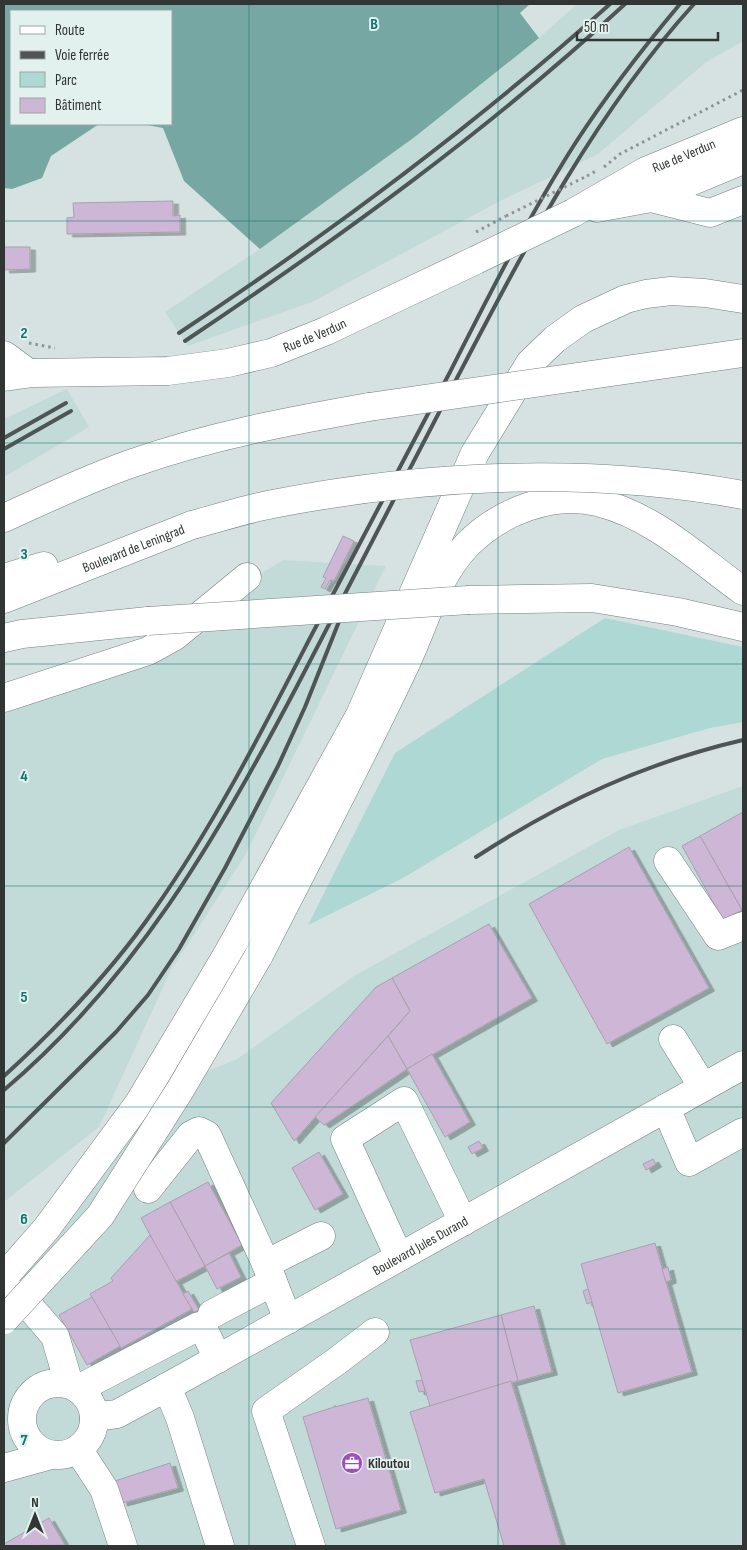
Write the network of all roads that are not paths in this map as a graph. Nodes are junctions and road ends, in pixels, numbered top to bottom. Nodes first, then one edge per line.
1 (743, 131) edge
2 (743, 160) edge
3 (651, 198) junction
4 (735, 210) edge
5 (573, 213) junction
6 (743, 299) edge
7 (743, 353) edge
8 (4, 356) edge
9 (17, 372) edge
10 (743, 494) edge
11 (4, 518) edge
12 (192, 525) junction
13 (247, 577) dead end
14 (4, 578) edge
15 (743, 590) edge
16 (4, 599) edge
17 (743, 627) edge
18 (4, 638) edge
19 (4, 698) edge
20 (668, 861) dead end
21 (743, 926) edge
22 (673, 1039) dead end
23 (743, 1065) edge
24 (704, 1087) junction
25 (666, 1108) junction
26 (743, 1132) edge
27 (148, 1189) dead end
28 (463, 1222) junction
29 (321, 1236) dead end
30 (399, 1257) junction
31 (269, 1273) junction
32 (4, 1277) edge
33 (4, 1286) edge
34 (212, 1314) dead end
35 (4, 1320) edge
36 (288, 1320) junction
37 (375, 1332) dead end
38 (218, 1359) junction
39 (73, 1386) junction
40 (167, 1387) junction
41 (94, 1416) junction
42 (78, 1449) junction
43 (51, 1455) junction
44 (4, 1468) edge
45 (122, 1546) edge
46 (220, 1546) edge
47 (311, 1546) edge

1 - 5 main road, Rue de Verdun
2 - 3 main road, Rue de Verdun
3 - 4 main road
3 - 5 main road, Rue de Verdun
5 - 9 main road, Rue de Verdun, bridge
6 - 32 main road
7 - 11 main road, bridge
8 - 9 main road
10 - 12 main road, bridge
12 - 14 main road, Boulevard de Leningrad
12 - 16 main road, Boulevard de Leningrad
13 - 19 main road
15 - 35 main road, bridge
17 - 18 main road, bridge
20 - 21 main road
22 - 24 main road
23 - 24 main road, Boulevard Jules Durand
24 - 25 main road, Boulevard Jules Durand
25 - 26 main road
25 - 28 main road, Boulevard Jules Durand
27 - 31 main road
28 - 30 main road, Boulevard Jules Durand
28 - 30 main road
29 - 31 main road
30 - 36 main road, Boulevard Jules Durand
31 - 34 main road
31 - 36 main road
33 - 39 main road
36 - 38 main road, Boulevard Jules Durand
37 - 47 main road
38 - 39 main road
38 - 40 main road, Boulevard Jules Durand
39 - 41 main road
39 - 43 main road
40 - 41 main road, Boulevard Jules Durand
40 - 46 main road
41 - 42 main road
42 - 43 main road
42 - 45 main road
43 - 44 main road

